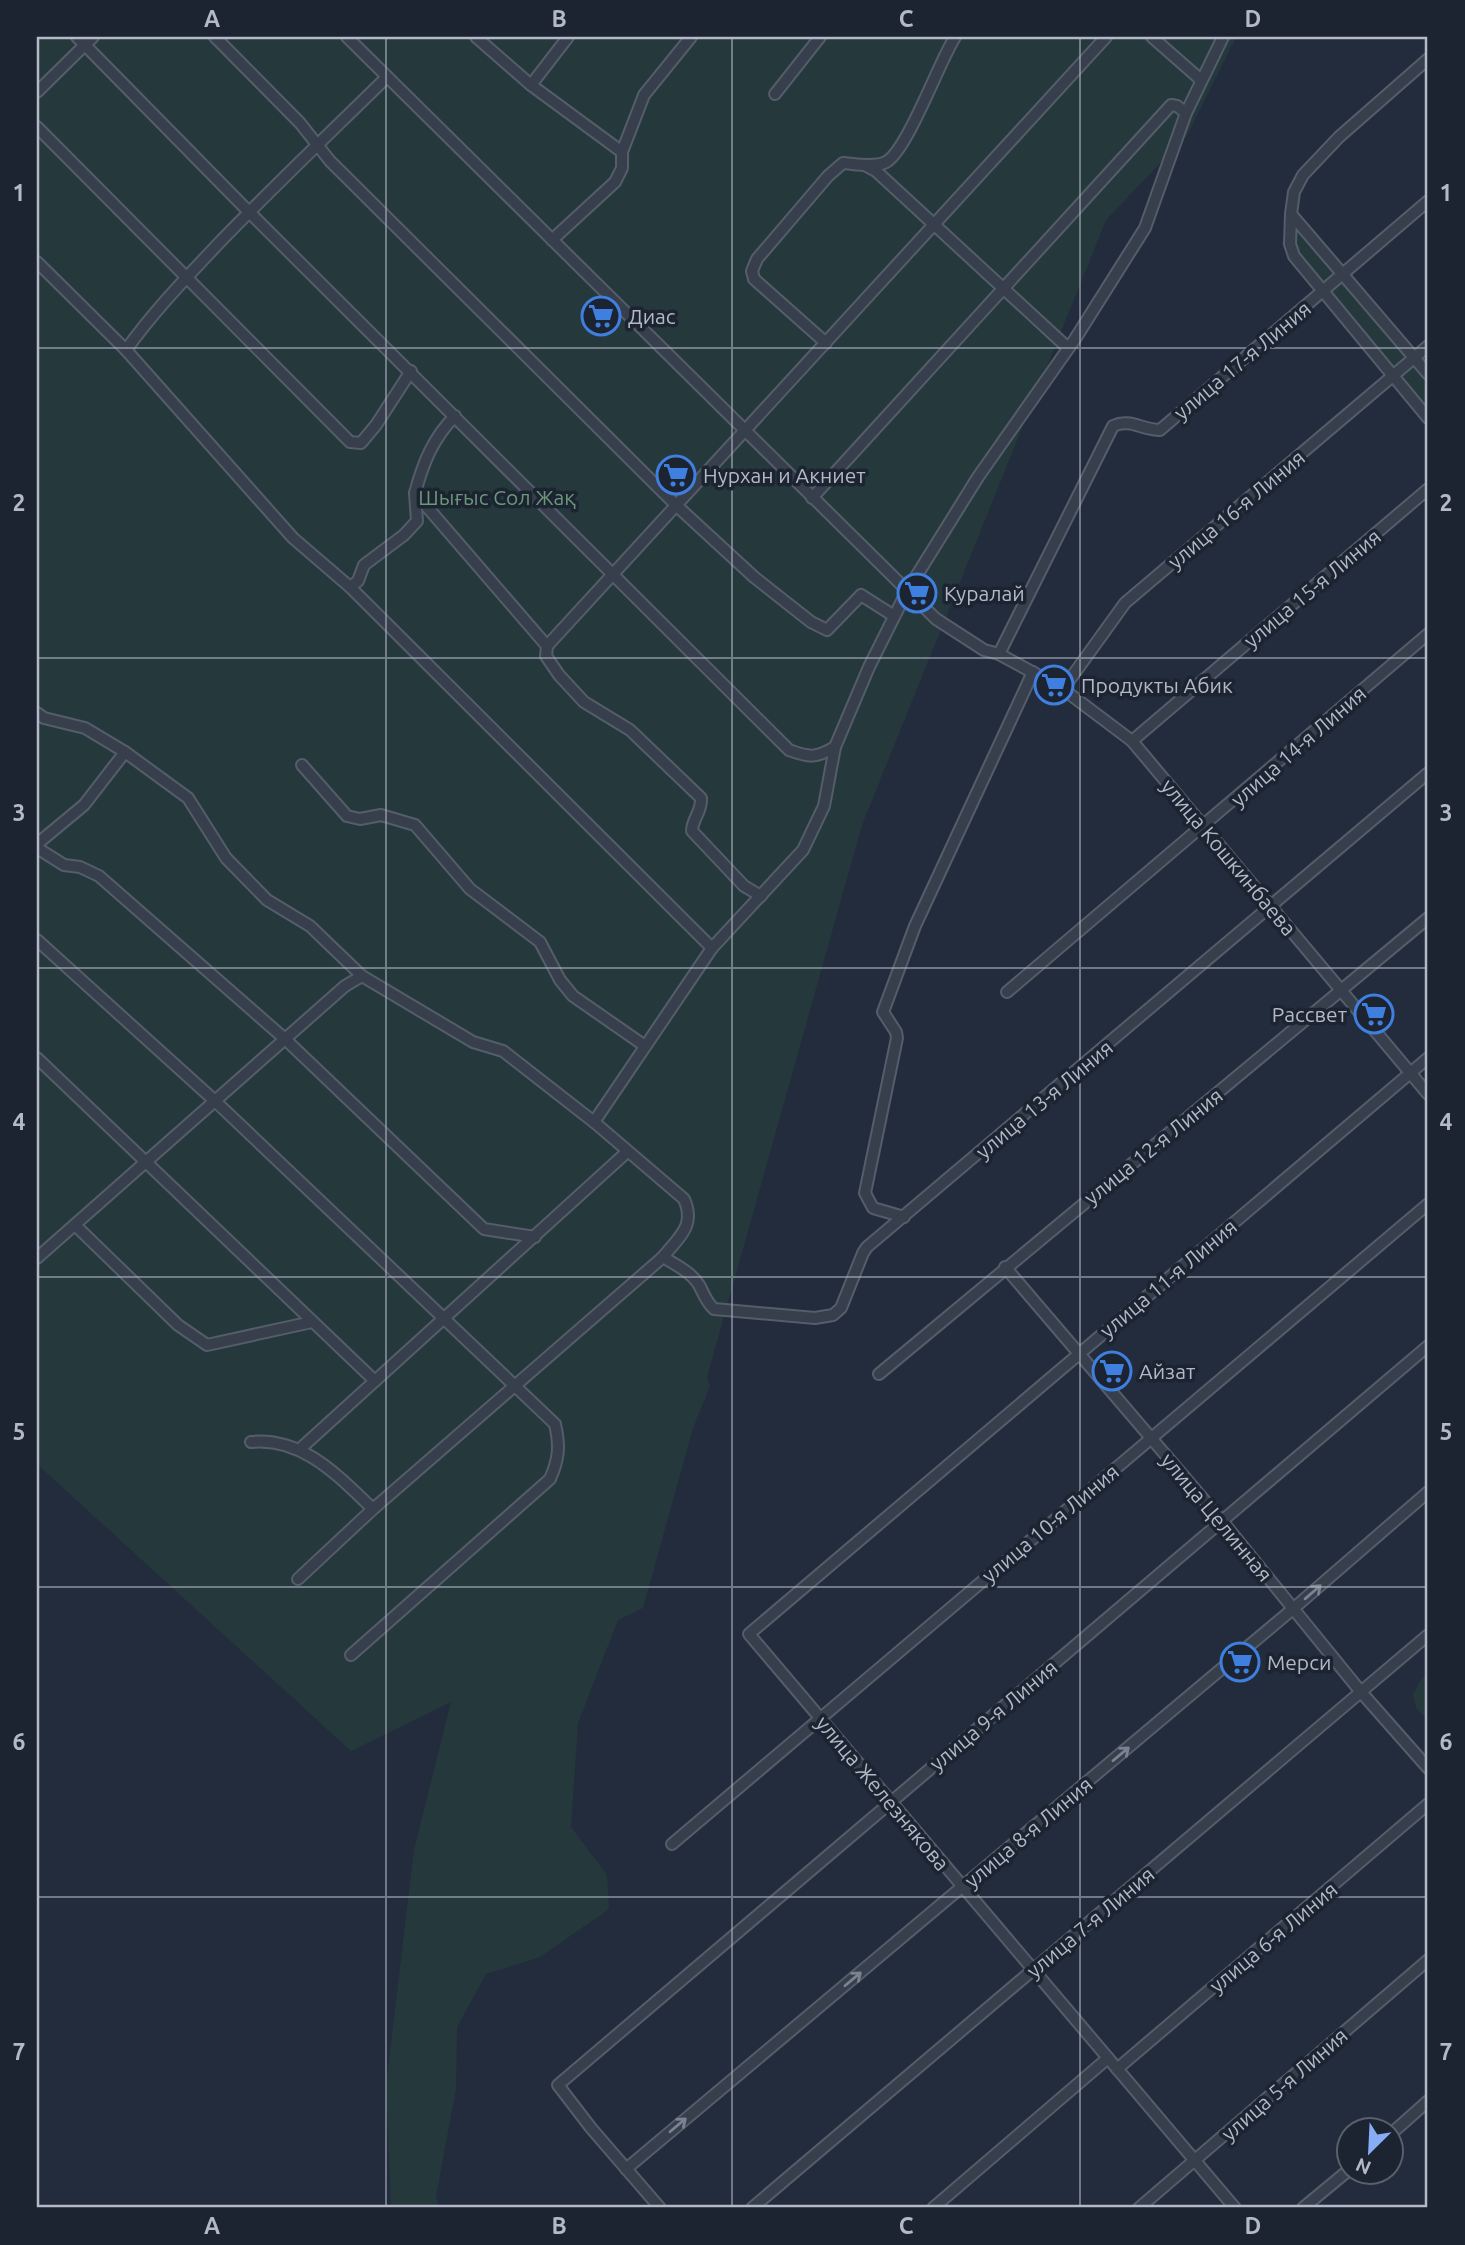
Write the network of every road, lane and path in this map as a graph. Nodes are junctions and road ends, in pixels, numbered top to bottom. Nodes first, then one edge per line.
1 (215, 37) edge
2 (347, 37) edge
3 (476, 37) edge
4 (568, 37) edge
5 (691, 37) edge
6 (955, 37) edge
7 (1106, 37) edge
8 (1152, 37) edge
9 (1223, 37) edge
10 (85, 39) edge
11 (815, 39) edge
12 (1428, 59) edge
13 (387, 77) junction
14 (1201, 80) junction
15 (531, 85) junction
16 (37, 92) edge
17 (775, 94) dead end
18 (1186, 113) junction
19 (37, 127) edge
20 (318, 145) junction
21 (622, 152) junction
22 (863, 164) junction
23 (1428, 201) edge
24 (249, 212) junction
25 (1292, 214) junction
26 (933, 226) junction
27 (552, 240) junction
28 (37, 262) edge
29 (1343, 274) junction
30 (186, 278) junction
31 (1004, 290) junction
32 (1323, 292) junction
33 (826, 343) junction
34 (1428, 346) edge
35 (1068, 348) junction
36 (126, 350) junction
37 (1414, 358) junction
38 (411, 371) junction
39 (1428, 374) edge
40 (1393, 375) junction
41 (455, 416) junction
42 (1428, 418) edge
43 (745, 432) junction
44 (1428, 489) edge
45 (415, 493) junction
46 (812, 498) junction
47 (677, 506) junction
48 (614, 574) junction
49 (351, 587) junction
50 (907, 591) junction
51 (894, 616) junction
52 (1428, 634) edge
53 (547, 646) junction
54 (999, 654) junction
55 (1033, 672) junction
56 (1063, 689) junction
57 (37, 713) edge
58 (1132, 741) junction
59 (835, 747) junction
60 (125, 752) junction
61 (302, 765) dead end
62 (1428, 773) edge
63 (1204, 826) junction
64 (37, 846) edge
65 (761, 895) junction
66 (1272, 906) junction
67 (1428, 918) edge
68 (37, 940) edge
69 (712, 948) junction
70 (362, 976) junction
71 (1007, 992) dead end
72 (1341, 992) junction
73 (285, 1039) junction
74 (645, 1046) junction
75 (37, 1058) edge
76 (1428, 1058) edge
77 (1411, 1073) junction
78 (1428, 1094) edge
79 (215, 1101) junction
80 (594, 1122) junction
81 (627, 1152) junction
82 (145, 1163) junction
83 (1428, 1203) edge
84 (904, 1217) junction
85 (75, 1224) junction
86 (535, 1237) junction
87 (663, 1257) junction
88 (37, 1258) edge
89 (1005, 1267) junction
90 (444, 1318) junction
91 (312, 1322) junction
92 (1428, 1346) edge
93 (1078, 1354) junction
94 (879, 1374) dead end
95 (375, 1381) junction
96 (514, 1386) junction
97 (1150, 1438) junction
98 (251, 1442) dead end
99 (300, 1449) junction
100 (1428, 1492) edge
101 (373, 1509) junction
102 (1222, 1521) junction
103 (298, 1579) dead end
104 (1294, 1608) junction
105 (749, 1634) joint
106 (1428, 1635) edge
107 (352, 1655) dead end
108 (1361, 1692) junction
109 (820, 1719) junction
110 (1428, 1768) edge
111 (891, 1801) junction
112 (1428, 1804) edge
113 (672, 1844) dead end
114 (963, 1887) junction
115 (1428, 1960) edge
116 (1033, 1970) junction
117 (1108, 2058) junction
118 (1117, 2069) junction
119 (1428, 2101) edge
120 (1406, 2120) edge
121 (1195, 2161) junction
122 (626, 2169) junction
123 (1336, 2180) edge
124 (660, 2208) edge
125 (752, 2208) edge
126 (933, 2208) edge
127 (1139, 2208) edge
128 (1235, 2208) edge
129 (1303, 2208) edge

1 - 20 street
2 - 13 street, улица Кошкинбаева
3 - 15 street
4 - 15 street
5 - 21 street
6 - 22 street
7 - 26 street
8 - 14 street
9 - 14 street
10 - 16 street
10 - 24 street
11 - 17 street
12 - 25 street
13 - 20 street
13 - 27 street, улица Кошкинбаева
14 - 18 street
15 - 21 street
18 - 31 street
18 - 35 street
19 - 30 street
20 - 24 street
20 - 47 street
21 - 27 street
22 - 26 street
22 - 33 street
23 - 29 street, улица 17-я Линия
24 - 30 street
24 - 38 street
25 - 29 street
25 - 32 street
26 - 31 street
26 - 33 street
27 - 43 street, улица Кошкинбаева
28 - 36 street
29 - 32 street, улица 17-я Линия
29 - 37 street
30 - 36 street
30 - 38 street
31 - 35 street
31 - 46 street
32 - 40 street
32 - 54 street, улица 17-я Линия
33 - 43 street
34 - 37 street, улица 16-я Линия
35 - 50 street
36 - 49 street
37 - 39 street
37 - 40 street, улица 16-я Линия
38 - 41 street
40 - 42 street
40 - 56 street, улица 16-я Линия
41 - 45 street
41 - 48 street
43 - 46 street, улица Кошкинбаева
43 - 47 street
44 - 58 street, улица 15-я Линия
45 - 49 street
45 - 53 street
46 - 50 street, улица Кошкинбаева
47 - 48 street
47 - 51 street
48 - 53 street
48 - 59 street
49 - 69 street
50 - 51 street
50 - 54 street, улица Кошкинбаева
51 - 59 street
52 - 63 street, улица 14-я Линия
53 - 65 street
54 - 55 street, улица Кошкинбаева
55 - 56 street, улица Кошкинбаева
55 - 84 street
56 - 58 street, улица Кошкинбаева
57 - 60 street
58 - 63 street, улица Кошкинбаева
59 - 65 street
60 - 64 street
60 - 70 street
61 - 74 street
62 - 66 street, улица 13-я Линия
63 - 66 street, улица Кошкинбаева
63 - 71 street, улица 14-я Линия
64 - 73 street
65 - 69 street
66 - 72 street, улица Кошкинбаева
66 - 84 street, улица 13-я Линия
67 - 72 street, улица 12-я Линия
68 - 79 street
69 - 74 street
70 - 73 street
70 - 80 street
72 - 77 street, улица Кошкинбаева
72 - 89 street, улица 12-я Линия
73 - 79 street
73 - 86 street
74 - 80 street
75 - 82 street
76 - 77 street, улица 11-я Линия
77 - 78 street, улица Кошкинбаева
77 - 93 street, улица 11-я Линия
79 - 82 street
79 - 90 street
80 - 81 street
81 - 86 street
81 - 87 street
82 - 85 street
82 - 91 street
83 - 97 street, улица 10-я Линия
84 - 87 street, улица 13-я Линия
85 - 88 street
85 - 91 street
86 - 90 street
87 - 96 street
89 - 93 street, улица Целинная
89 - 94 street, улица 12-я Линия
90 - 95 street
90 - 96 street
91 - 95 street
92 - 102 street, улица 9-я Линия
93 - 97 street, улица Целинная
93 - 105 street, улица 11-я Линия
95 - 99 street
96 - 101 street
96 - 107 street
97 - 102 street, улица Целинная
97 - 109 street, улица 10-я Линия
98 - 99 street
99 - 101 street
104 -> 100 street, улица 8-я Линия
101 - 103 street
102 - 104 street, улица Целинная
102 - 111 street, улица 9-я Линия
104 - 108 street, улица Целинная
114 -> 104 street, улица 8-я Линия
105 - 109 street, улица Железнякова
106 - 108 street, улица 7-я Линия
108 - 110 street, улица Целинная
108 - 116 street, улица 7-я Линия
109 - 111 street, улица Железнякова
109 - 113 street, улица 10-я Линия
111 - 114 street, улица Железнякова
111 - 122 street, улица 9-я Линия
112 - 118 street, улица 6-я Линия
114 - 116 street, улица Железнякова
122 -> 114 street, улица 8-я Линия
115 - 121 street, улица 5-я Линия
116 - 117 street, улица Железнякова
116 - 125 street, улица 7-я Линия
117 - 118 street, улица Железнякова
117 - 126 street
118 - 121 street, улица Железнякова
119 - 120 street
121 - 127 street, улица 5-я Линия
121 - 128 street, улица Железнякова
122 - 124 street
123 - 129 street

